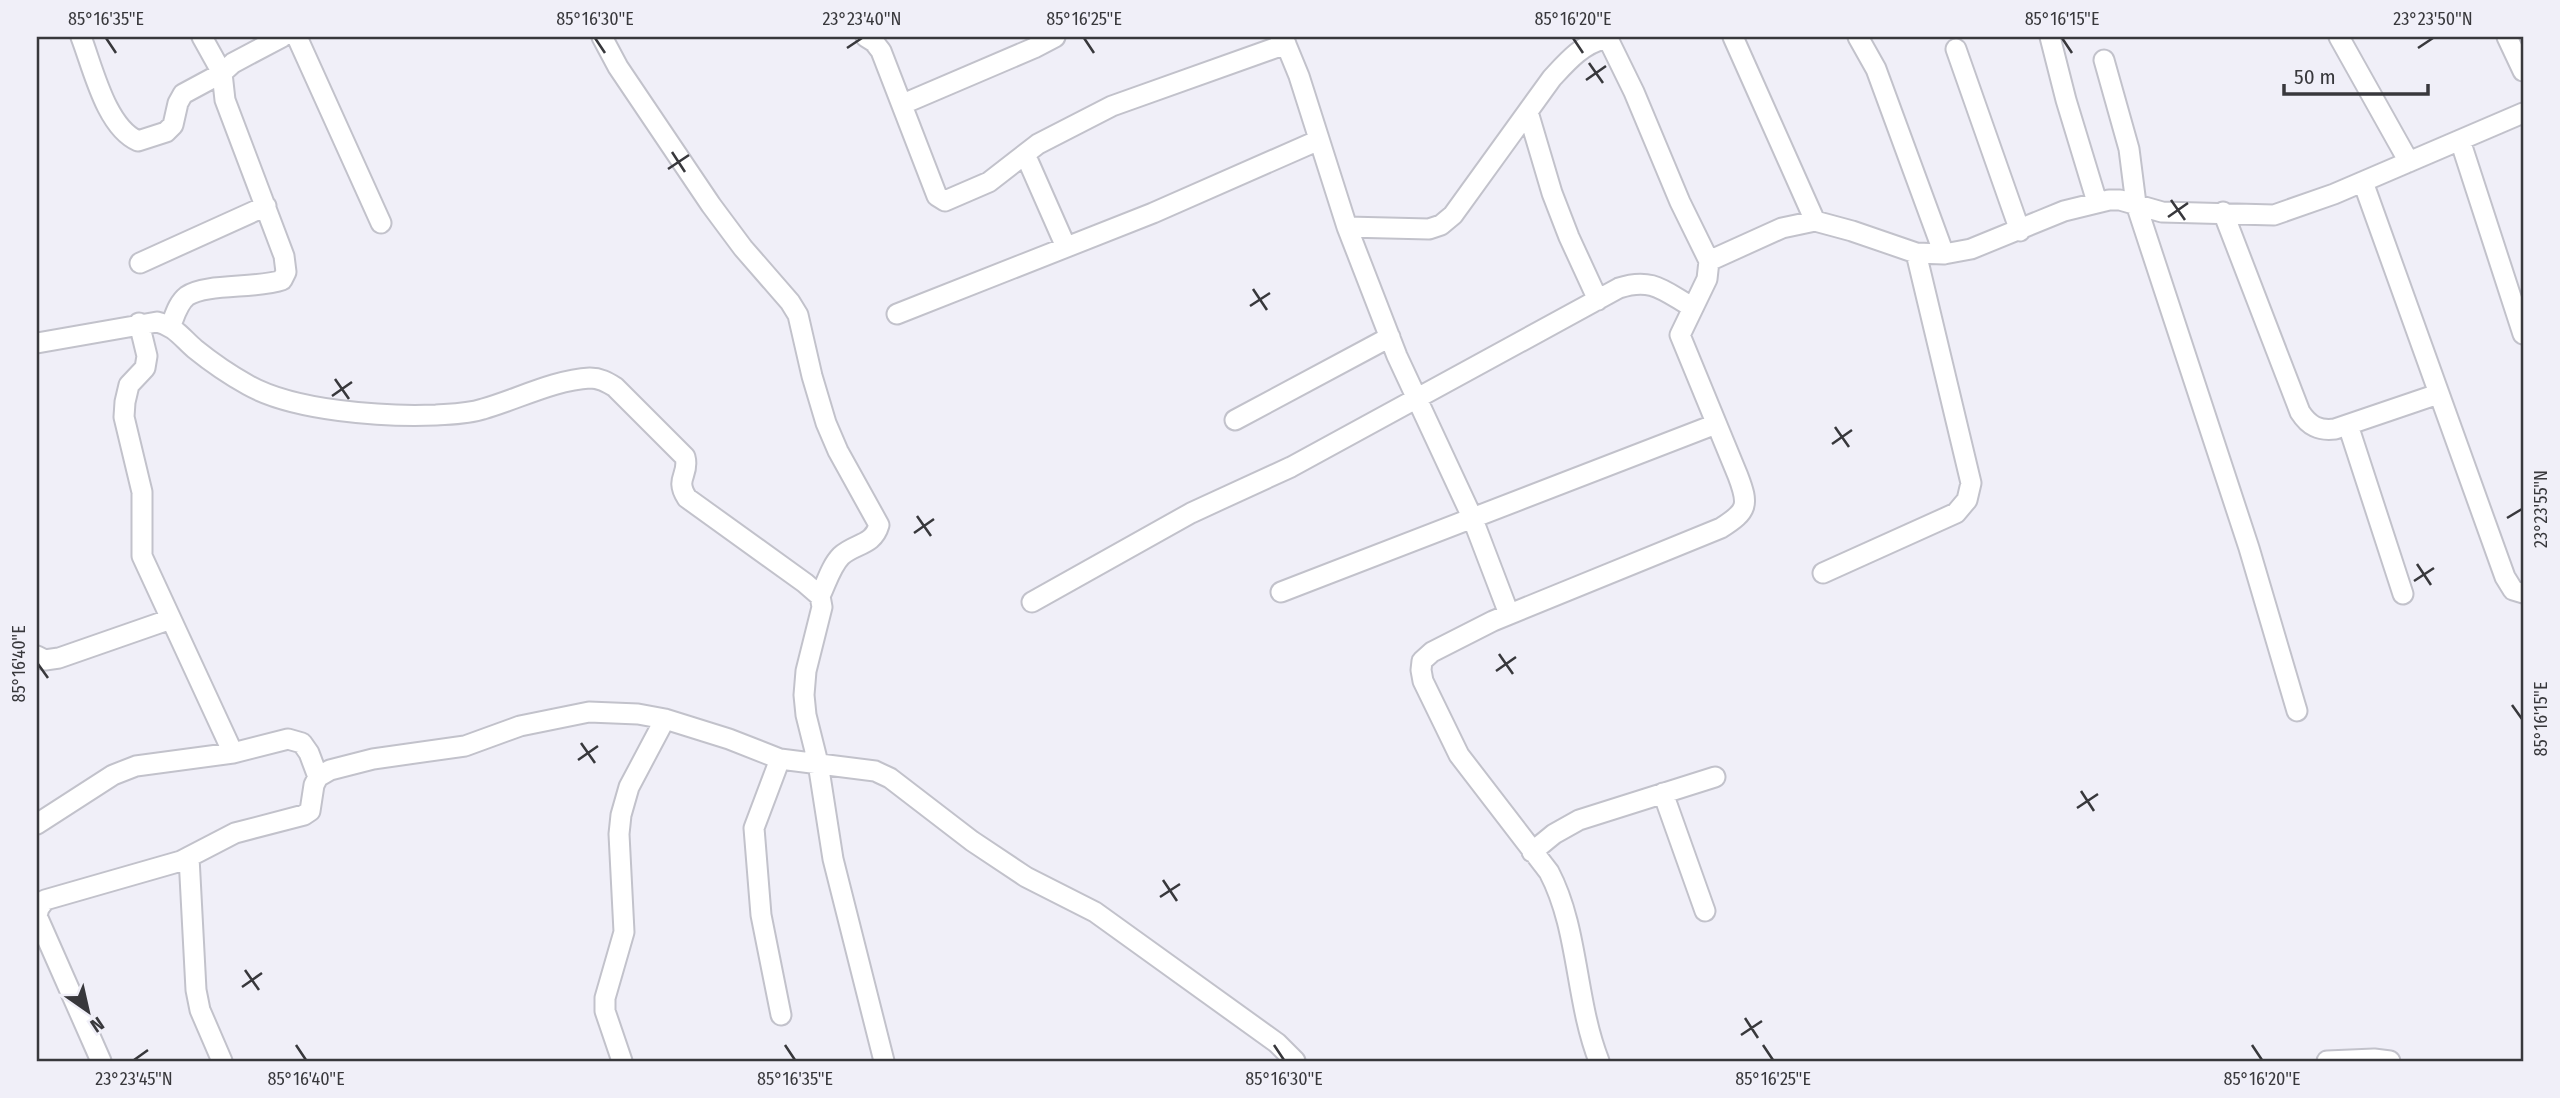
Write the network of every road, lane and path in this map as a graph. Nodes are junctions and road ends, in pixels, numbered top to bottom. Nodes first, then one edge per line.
1 (81, 37) edge
2 (202, 37) edge
3 (282, 37) edge
4 (297, 37) edge
5 (602, 37) edge
6 (866, 37) edge
7 (1055, 37) edge
8 (1733, 37) edge
9 (1858, 37) edge
10 (2050, 37) edge
11 (2339, 37) edge
12 (2507, 37) edge
13 (1284, 40) edge
14 (1956, 49) dead end
15 (2104, 60) dead end
16 (2523, 71) edge
17 (222, 73) junction
18 (903, 104) junction
19 (1528, 112) junction
20 (2523, 113) edge
21 (1319, 140) junction
22 (2460, 140) junction
23 (1026, 154) junction
24 (2409, 162) junction
25 (2363, 182) junction
26 (2097, 202) junction
27 (2136, 204) junction
28 (266, 206) junction
29 (2223, 212) junction
30 (1815, 222) junction
31 (381, 223) dead end
32 (1348, 227) junction
33 (2020, 231) junction
34 (1066, 247) junction
35 (1916, 253) junction
36 (1944, 254) junction
37 (1709, 261) junction
38 (140, 263) dead end
39 (1598, 300) junction
40 (1692, 307) junction
41 (897, 314) dead end
42 (139, 323) junction
43 (171, 325) junction
44 (2523, 334) edge
45 (1390, 337) junction
46 (37, 343) edge
47 (2438, 394) junction
48 (1417, 400) junction
49 (1235, 420) dead end
50 (1716, 424) junction
51 (2348, 425) junction
52 (1472, 517) junction
53 (1823, 572) dead end
54 (1281, 592) dead end
55 (2523, 593) edge
56 (2403, 594) dead end
57 (820, 596) junction
58 (1031, 602) dead end
59 (1509, 614) junction
60 (171, 619) junction
61 (37, 656) edge
62 (2297, 710) dead end
63 (665, 719) junction
64 (233, 753) junction
65 (780, 758) junction
66 (818, 762) junction
67 (318, 777) junction
68 (1715, 777) dead end
69 (1663, 793) junction
70 (37, 824) edge
71 (1532, 852) junction
72 (189, 857) junction
73 (38, 906) edge
74 (1705, 911) dead end
75 (781, 1015) dead end
76 (101, 1061) edge
77 (222, 1061) edge
78 (622, 1061) edge
79 (884, 1061) edge
80 (1295, 1061) edge
81 (1599, 1061) edge
82 (2327, 1061) edge
83 (2390, 1061) edge

1 - 17 street
2 - 17 street
3 - 17 street
4 - 31 street
5 - 57 street
6 - 18 street
7 - 18 street
8 - 30 street
9 - 36 street
10 - 26 street
11 - 24 street
12 - 16 street
13 - 21 street
13 - 23 street
14 - 33 street
15 - 27 street
17 - 28 street
18 - 23 street
19 - 32 street
19 - 37 street
19 - 39 street
20 - 22 street
21 - 32 street
21 - 34 street
22 - 24 street
22 - 44 street
23 - 34 street
24 - 25 street
25 - 29 street
25 - 47 street
26 - 27 street
26 - 33 street
27 - 29 street
27 - 62 street
28 - 38 street
28 - 43 street
29 - 51 street
30 - 35 street
30 - 37 street
32 - 45 street
33 - 36 street
34 - 41 street
35 - 36 street
35 - 53 street
37 - 40 street
39 - 40 street
39 - 48 street
40 - 50 street
42 - 43 street
42 - 46 street
42 - 60 street
43 - 57 street
45 - 48 street
45 - 49 street
47 - 51 street
47 - 55 street
48 - 52 street
48 - 58 street
50 - 52 street
50 - 59 street
51 - 56 street
52 - 54 street
52 - 59 street
57 - 66 street
59 - 71 street
60 - 61 street
60 - 64 street
63 - 65 street
63 - 67 street
63 - 78 street
64 - 67 street
64 - 70 street
65 - 66 street
65 - 75 street
66 - 79 street
66 - 80 street
67 - 72 street
68 - 69 street
69 - 71 street
69 - 74 street
71 - 81 street
72 - 73 street
72 - 77 street
73 - 76 street
82 - 83 street

